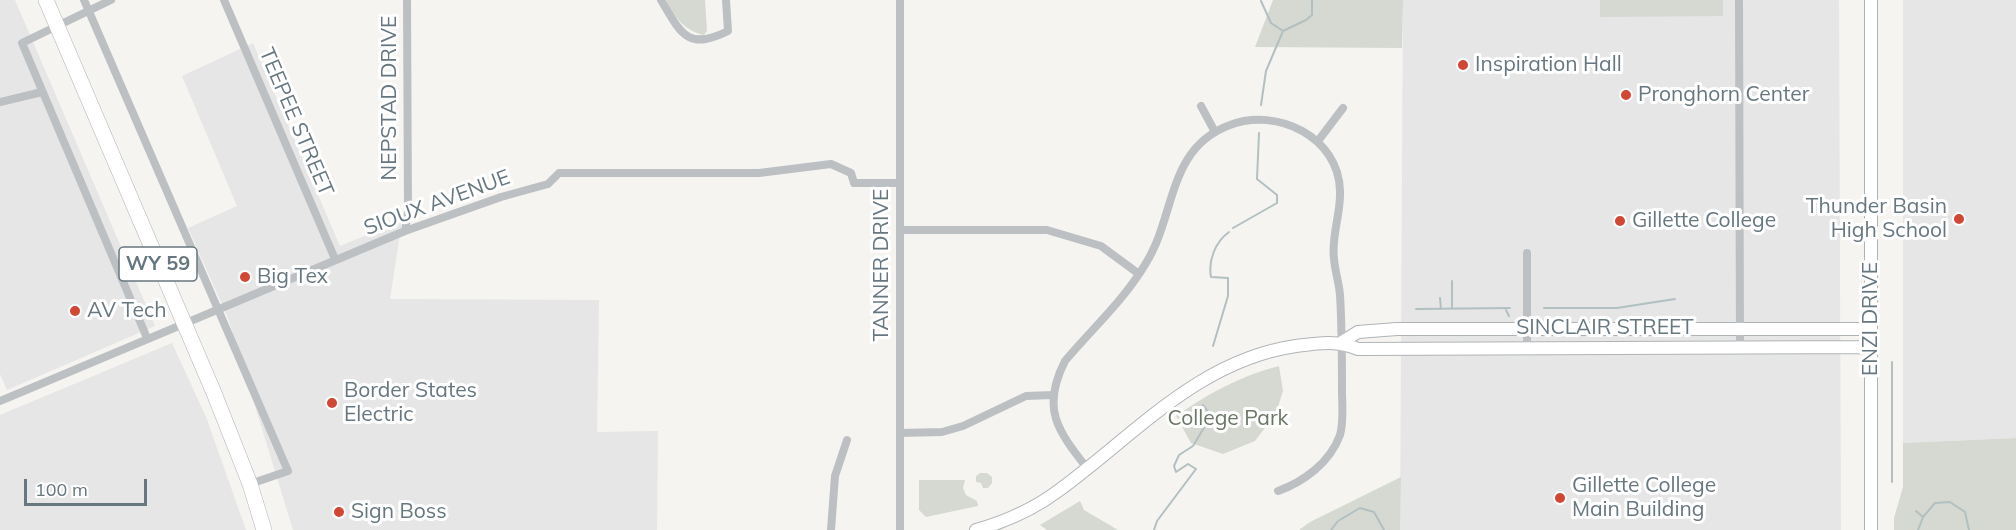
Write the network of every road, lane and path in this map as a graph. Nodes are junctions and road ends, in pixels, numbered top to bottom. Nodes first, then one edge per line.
1 (46, 0) edge
2 (84, 0) edge
3 (111, 0) edge
4 (224, 0) edge
5 (407, 0) edge
6 (661, 0) edge
7 (726, 0) edge
8 (900, 0) edge
9 (1739, 0) edge
10 (1871, 0) edge
11 (88, 10) junction
12 (57, 26) junction
13 (42, 92) junction
14 (0, 102) edge
15 (1202, 106) dead end
16 (1343, 108) dead end
17 (1215, 132) junction
18 (1318, 141) junction
19 (900, 183) junction
20 (900, 230) junction
21 (405, 231) junction
22 (1527, 253) dead end
23 (335, 259) junction
24 (1139, 274) junction
25 (218, 310) junction
26 (184, 323) junction
27 (1526, 328) junction
28 (1740, 328) junction
29 (1871, 329) junction
30 (147, 338) junction
31 (1342, 342) junction
32 (1871, 347) junction
33 (1527, 348) junction
34 (1740, 348) junction
35 (1053, 394) junction
36 (0, 401) edge
37 (900, 433) junction
38 (847, 440) dead end
39 (1087, 468) junction
40 (250, 484) junction
41 (1278, 491) dead end
42 (264, 530) edge
43 (831, 530) edge
44 (900, 530) edge
45 (976, 530) edge
46 (1871, 530) edge

1 - 12 highway, WY 59
2 - 11 street
3 - 11 street
4 - 23 street, TEEPEE STREET
5 - 21 street, NEPSTAD DRIVE
6 - 7 street
8 - 19 street, TANNER DRIVE
9 - 28 street
10 - 29 street, ENZI DRIVE
11 - 12 street
11 - 25 street
12 - 13 street
12 - 26 highway, WY 59
13 - 14 street
13 - 30 street
15 - 17 street
16 - 18 street
17 - 18 street
17 - 24 street
18 - 31 street
19 - 20 street, TANNER DRIVE
19 - 21 street, SIOUX AVENUE
20 - 24 street
20 - 37 street, TANNER DRIVE
21 - 23 street, SIOUX AVENUE
22 - 27 street
23 - 25 street, SIOUX AVENUE
24 - 35 street
25 - 26 street, SIOUX AVENUE
25 - 40 street
26 - 30 street, SIOUX AVENUE
26 - 40 highway, WY 59
27 - 28 street, SINCLAIR STREET
27 - 31 street, SINCLAIR STREET
27 - 33 street
28 - 29 street, SINCLAIR STREET
28 - 34 street
29 - 32 street, ENZI DRIVE
30 - 36 street, SIOUX AVENUE
31 - 33 street, SINCLAIR STREET
31 - 39 street, SINCLAIR STREET
31 - 41 street
32 - 34 street, SINCLAIR STREET
32 - 46 street, ENZI DRIVE
33 - 34 street, SINCLAIR STREET
35 - 37 street
35 - 39 street
37 - 44 street, TANNER DRIVE
38 - 43 street
39 - 45 street, SINCLAIR STREET
40 - 42 highway, WY 59

